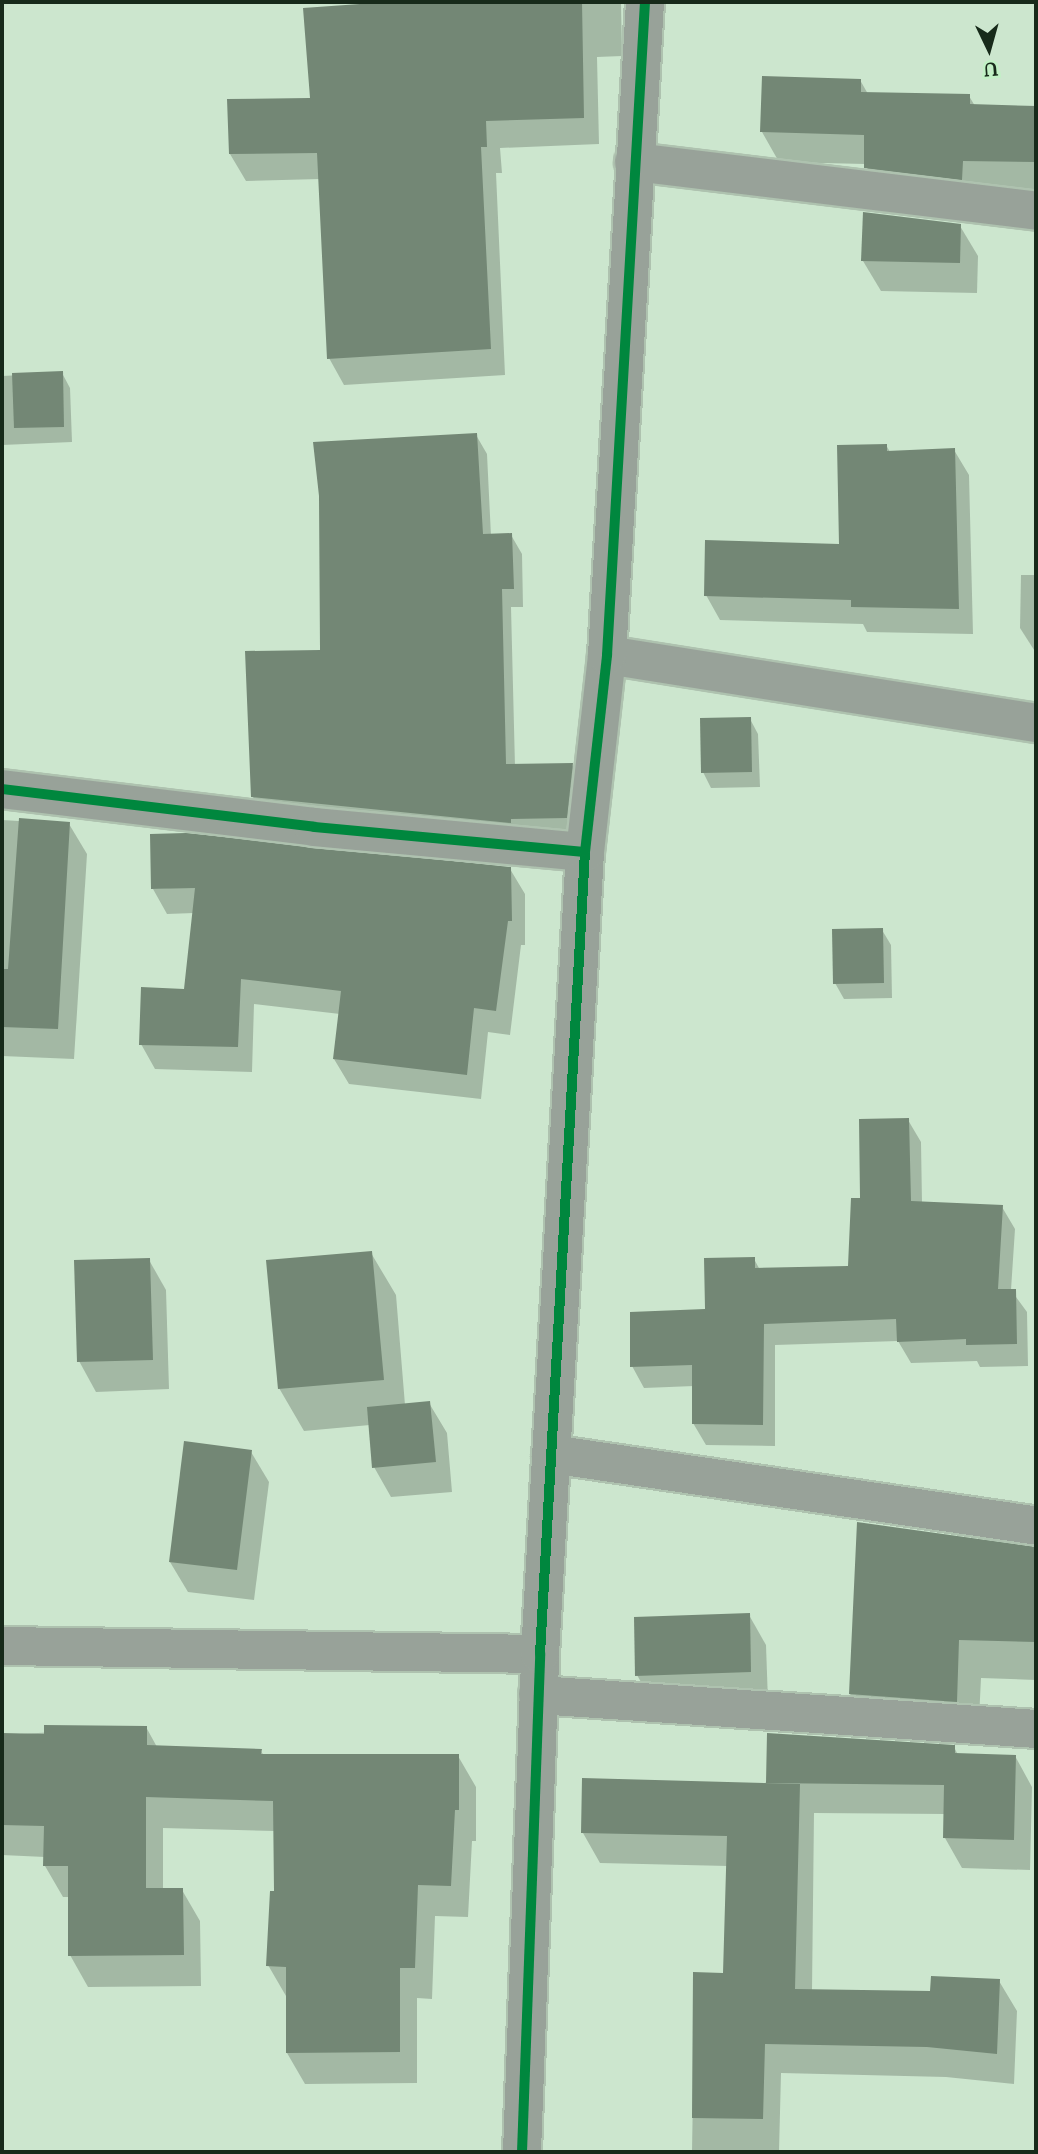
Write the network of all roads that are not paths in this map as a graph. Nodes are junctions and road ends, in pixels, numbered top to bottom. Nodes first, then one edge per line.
1 (645, 2) edge
2 (634, 162) junction
3 (1036, 211) edge
4 (607, 655) junction
5 (1036, 723) edge
6 (2, 789) edge
7 (585, 852) junction
8 (551, 1454) junction
9 (1036, 1526) edge
10 (2, 1646) edge
11 (540, 1654) junction
12 (538, 1695) junction
13 (1036, 1729) edge
14 (522, 2152) edge

1 - 2 street
2 - 3 street
2 - 4 street
4 - 5 street
4 - 7 street
6 - 7 street
7 - 8 street
8 - 9 street
8 - 11 street
10 - 11 street
11 - 12 street
12 - 13 street
12 - 14 street

